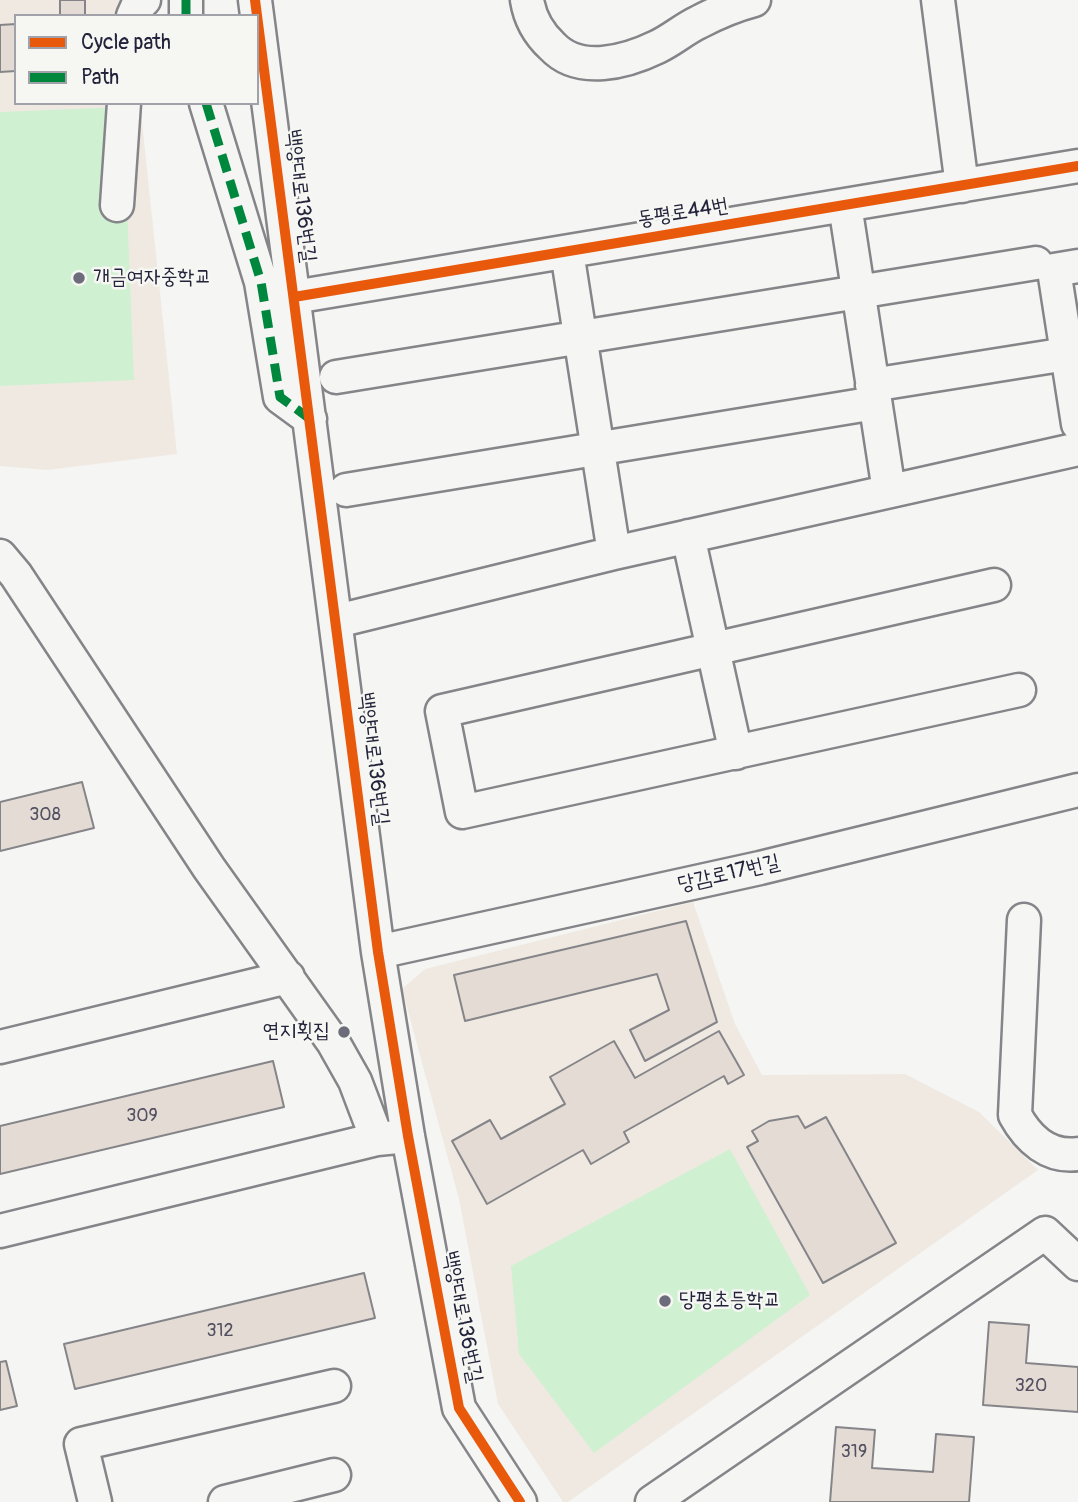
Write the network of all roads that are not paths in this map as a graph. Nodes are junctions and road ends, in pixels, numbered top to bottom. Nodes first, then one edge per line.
1 (144, 0) edge
2 (527, 0) edge
3 (754, 0) edge
4 (938, 0) edge
5 (134, 14) edge
6 (259, 30) edge
7 (124, 105) edge
8 (207, 105) edge
9 (1078, 166) edge
10 (962, 186) junction
11 (117, 205) dead end
12 (845, 205) junction
13 (567, 252) junction
14 (1036, 263) dead end
15 (1078, 266) edge
16 (857, 292) junction
17 (294, 297) junction
18 (581, 337) junction
19 (1066, 356) edge
20 (336, 377) dead end
21 (873, 394) junction
22 (310, 419) junction
23 (1078, 424) edge
24 (598, 448) junction
25 (1078, 449) edge
26 (346, 490) dead end
27 (889, 491) junction
28 (688, 536) junction
29 (614, 553) junction
30 (0, 556) edge
31 (994, 585) dead end
32 (337, 621) junction
33 (711, 649) junction
34 (1018, 690) dead end
35 (736, 753) junction
36 (1078, 790) edge
37 (1024, 920) dead end
38 (378, 952) junction
39 (288, 977) junction
40 (0, 1047) edge
41 (408, 1136) junction
42 (377, 1139) junction
43 (1078, 1154) edge
44 (0, 1231) edge
45 (1078, 1264) edge
46 (334, 1386) dead end
47 (334, 1475) dead end
48 (95, 1502) edge
49 (225, 1502) edge
50 (520, 1502) edge
51 (652, 1502) edge

1 - 5 street
2 - 3 street
4 - 10 street
6 - 17 street, 백양대로136번길
7 - 11 street
8 - 22 street
9 - 10 street, 동평로44번
10 - 12 street, 동평로44번
12 - 13 street, 동평로44번
12 - 16 street
13 - 17 street, 동평로44번
13 - 18 street
14 - 16 street
15 - 19 street
16 - 18 street
16 - 21 street
17 - 22 street, 백양대로136번길
18 - 20 street
18 - 24 street
19 - 21 street
19 - 23 street
21 - 24 street
21 - 27 street
22 - 32 street, 백양대로136번길
24 - 26 street
24 - 29 street
25 - 27 street
27 - 28 street
28 - 29 street
28 - 33 street
29 - 32 street
30 - 39 street
31 - 33 street
32 - 38 street, 백양대로136번길
33 - 35 street
33 - 35 street
34 - 35 street
36 - 38 street, 당감로17번길
37 - 43 street
38 - 41 street, 백양대로136번길
39 - 40 street
39 - 42 street
41 - 42 street
41 - 50 street, 백양대로136번길
42 - 44 street
45 - 51 street
46 - 48 street
47 - 49 street

